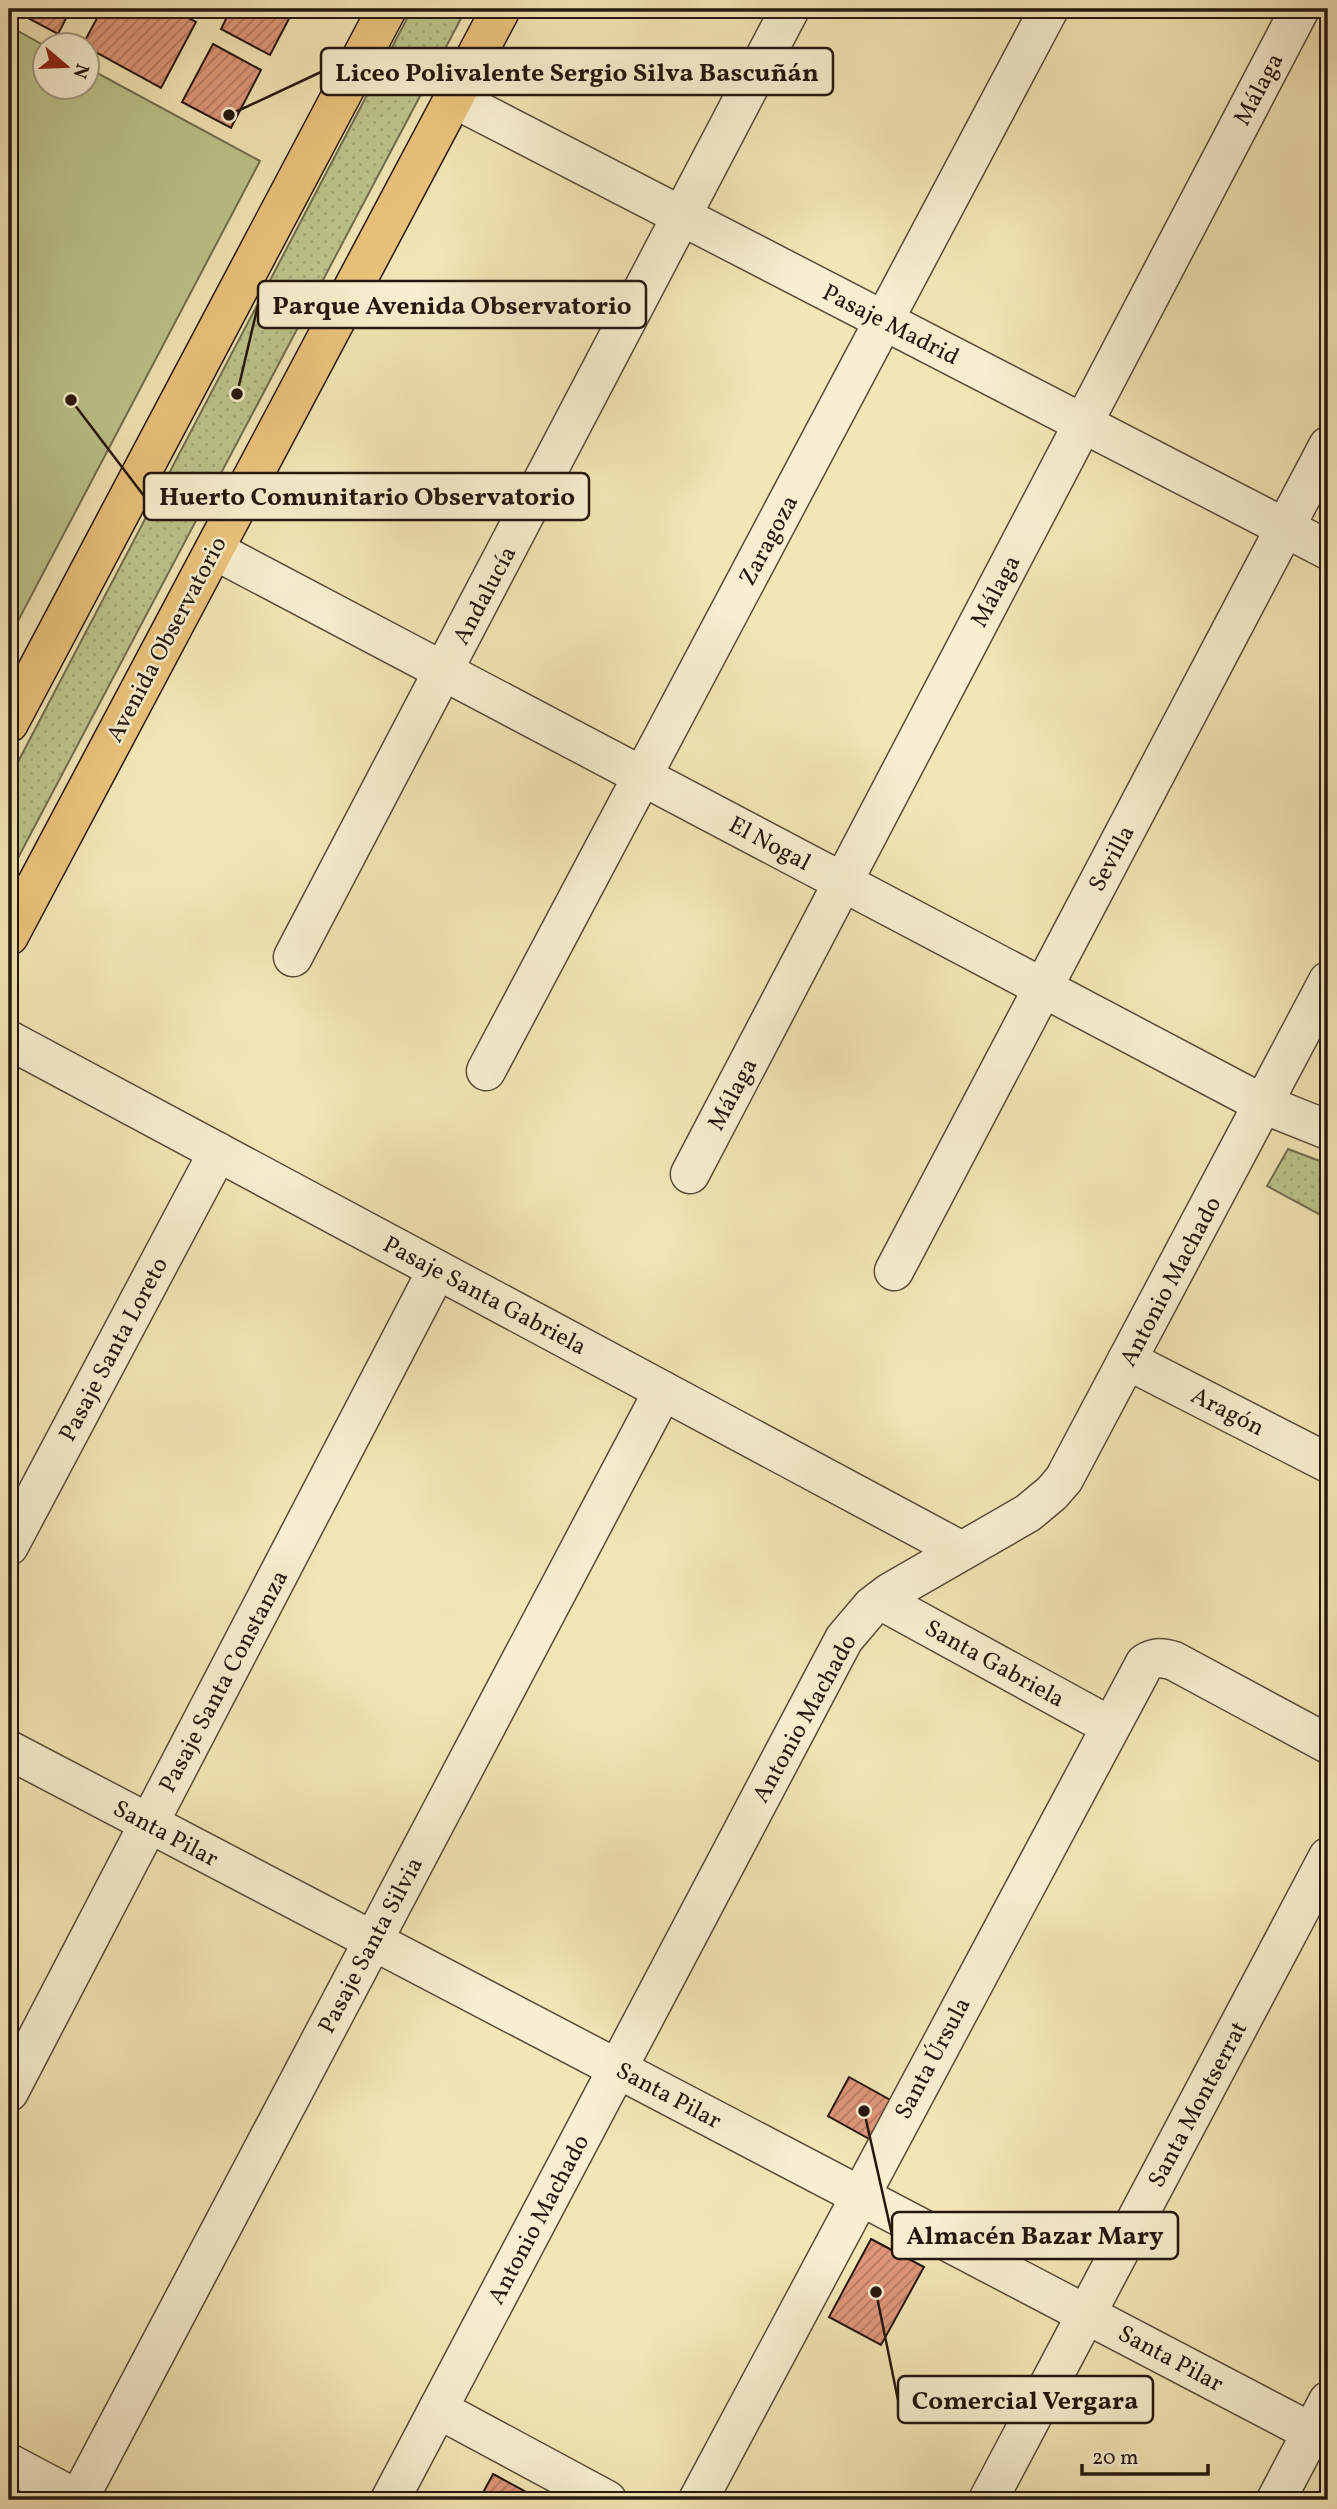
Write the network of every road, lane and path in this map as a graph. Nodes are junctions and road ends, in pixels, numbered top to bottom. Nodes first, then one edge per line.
1 (387, 9) edge
2 (501, 9) edge
3 (790, 9) edge
4 (1049, 9) edge
5 (1300, 9) edge
6 (453, 98) junction
7 (682, 215) junction
8 (884, 320) junction
9 (1083, 423) junction
10 (1328, 446) edge
11 (1285, 527) junction
12 (214, 550) junction
13 (1328, 550) edge
14 (443, 671) junction
15 (9, 723) edge
16 (642, 776) junction
17 (842, 882) junction
18 (9, 936) edge
19 (293, 957) dead end
20 (1328, 981) edge
21 (1043, 988) junction
22 (9, 1040) edge
23 (486, 1071) dead end
24 (1263, 1104) junction
25 (1328, 1130) edge
26 (218, 1152) junction
27 (690, 1174) dead end
28 (437, 1270) junction
29 (894, 1271) dead end
30 (1128, 1360) junction
31 (663, 1391) junction
32 (1328, 1462) edge
33 (9, 1546) edge
34 (961, 1550) junction
35 (880, 1600) junction
36 (1110, 1726) junction
37 (1328, 1744) edge
38 (9, 1750) edge
39 (148, 1824) junction
40 (1328, 1857) edge
41 (373, 1941) junction
42 (617, 2069) junction
43 (9, 2092) edge
44 (859, 2195) junction
45 (1085, 2314) junction
46 (438, 2409) junction
47 (1323, 2425) edge
48 (9, 2463) edge
49 (78, 2500) edge
50 (390, 2500) edge
51 (607, 2500) edge
52 (698, 2500) edge
53 (988, 2500) edge
54 (1276, 2500) edge

1 - 15 main road
2 - 6 main road, Avenida Observatorio
3 - 7 street, Andalucía
4 - 8 street, Zaragoza
5 - 9 street, Málaga
6 - 7 street, Pasaje Madrid
6 - 12 main road, Avenida Observatorio
7 - 8 street, Pasaje Madrid
7 - 14 street, Andalucía
8 - 9 street, Pasaje Madrid
8 - 16 street, Zaragoza
9 - 11 street, Pasaje Madrid
9 - 17 street, Málaga
10 - 11 street, Sevilla
11 - 13 street, Pasaje Madrid
11 - 21 street, Sevilla
12 - 14 street, El Nogal
12 - 18 main road, Avenida Observatorio
14 - 16 street, El Nogal
14 - 19 street, Andalucía
16 - 17 street, El Nogal
16 - 23 street, Zaragoza
17 - 21 street, El Nogal
17 - 27 street, Málaga
20 - 24 street, Antonio Machado
21 - 24 street, El Nogal
21 - 29 street, Sevilla
22 - 26 street, Pasaje Santa Gabriela
24 - 25 street, El Nogal
24 - 30 street, Antonio Machado
26 - 28 street, Pasaje Santa Gabriela
26 - 33 street, Pasaje Santa Loreto
28 - 31 street, Pasaje Santa Gabriela
28 - 39 street, Pasaje Santa Constanza
30 - 32 street, Aragón
30 - 34 street, Antonio Machado
31 - 34 street, Pasaje Santa Gabriela
31 - 41 street, Pasaje Santa Silvia
34 - 35 street, Antonio Machado
35 - 36 street, Santa Gabriela
35 - 42 street, Antonio Machado
36 - 37 street, Santa Úrsula
36 - 44 street, Santa Úrsula
38 - 39 street, Santa Pilar
39 - 41 street, Santa Pilar
39 - 43 street, Pasaje Santa Constanza
40 - 45 street, Santa Montserrat
41 - 42 street, Santa Pilar
41 - 49 street, Pasaje Santa Silvia
42 - 44 street, Santa Pilar
42 - 46 street, Antonio Machado
44 - 45 street, Santa Pilar
44 - 52 street, Santa Úrsula
45 - 47 street, Santa Pilar
45 - 53 street, Santa Montserrat
46 - 50 street, Antonio Machado
46 - 51 street
47 - 54 street
48 - 49 street

